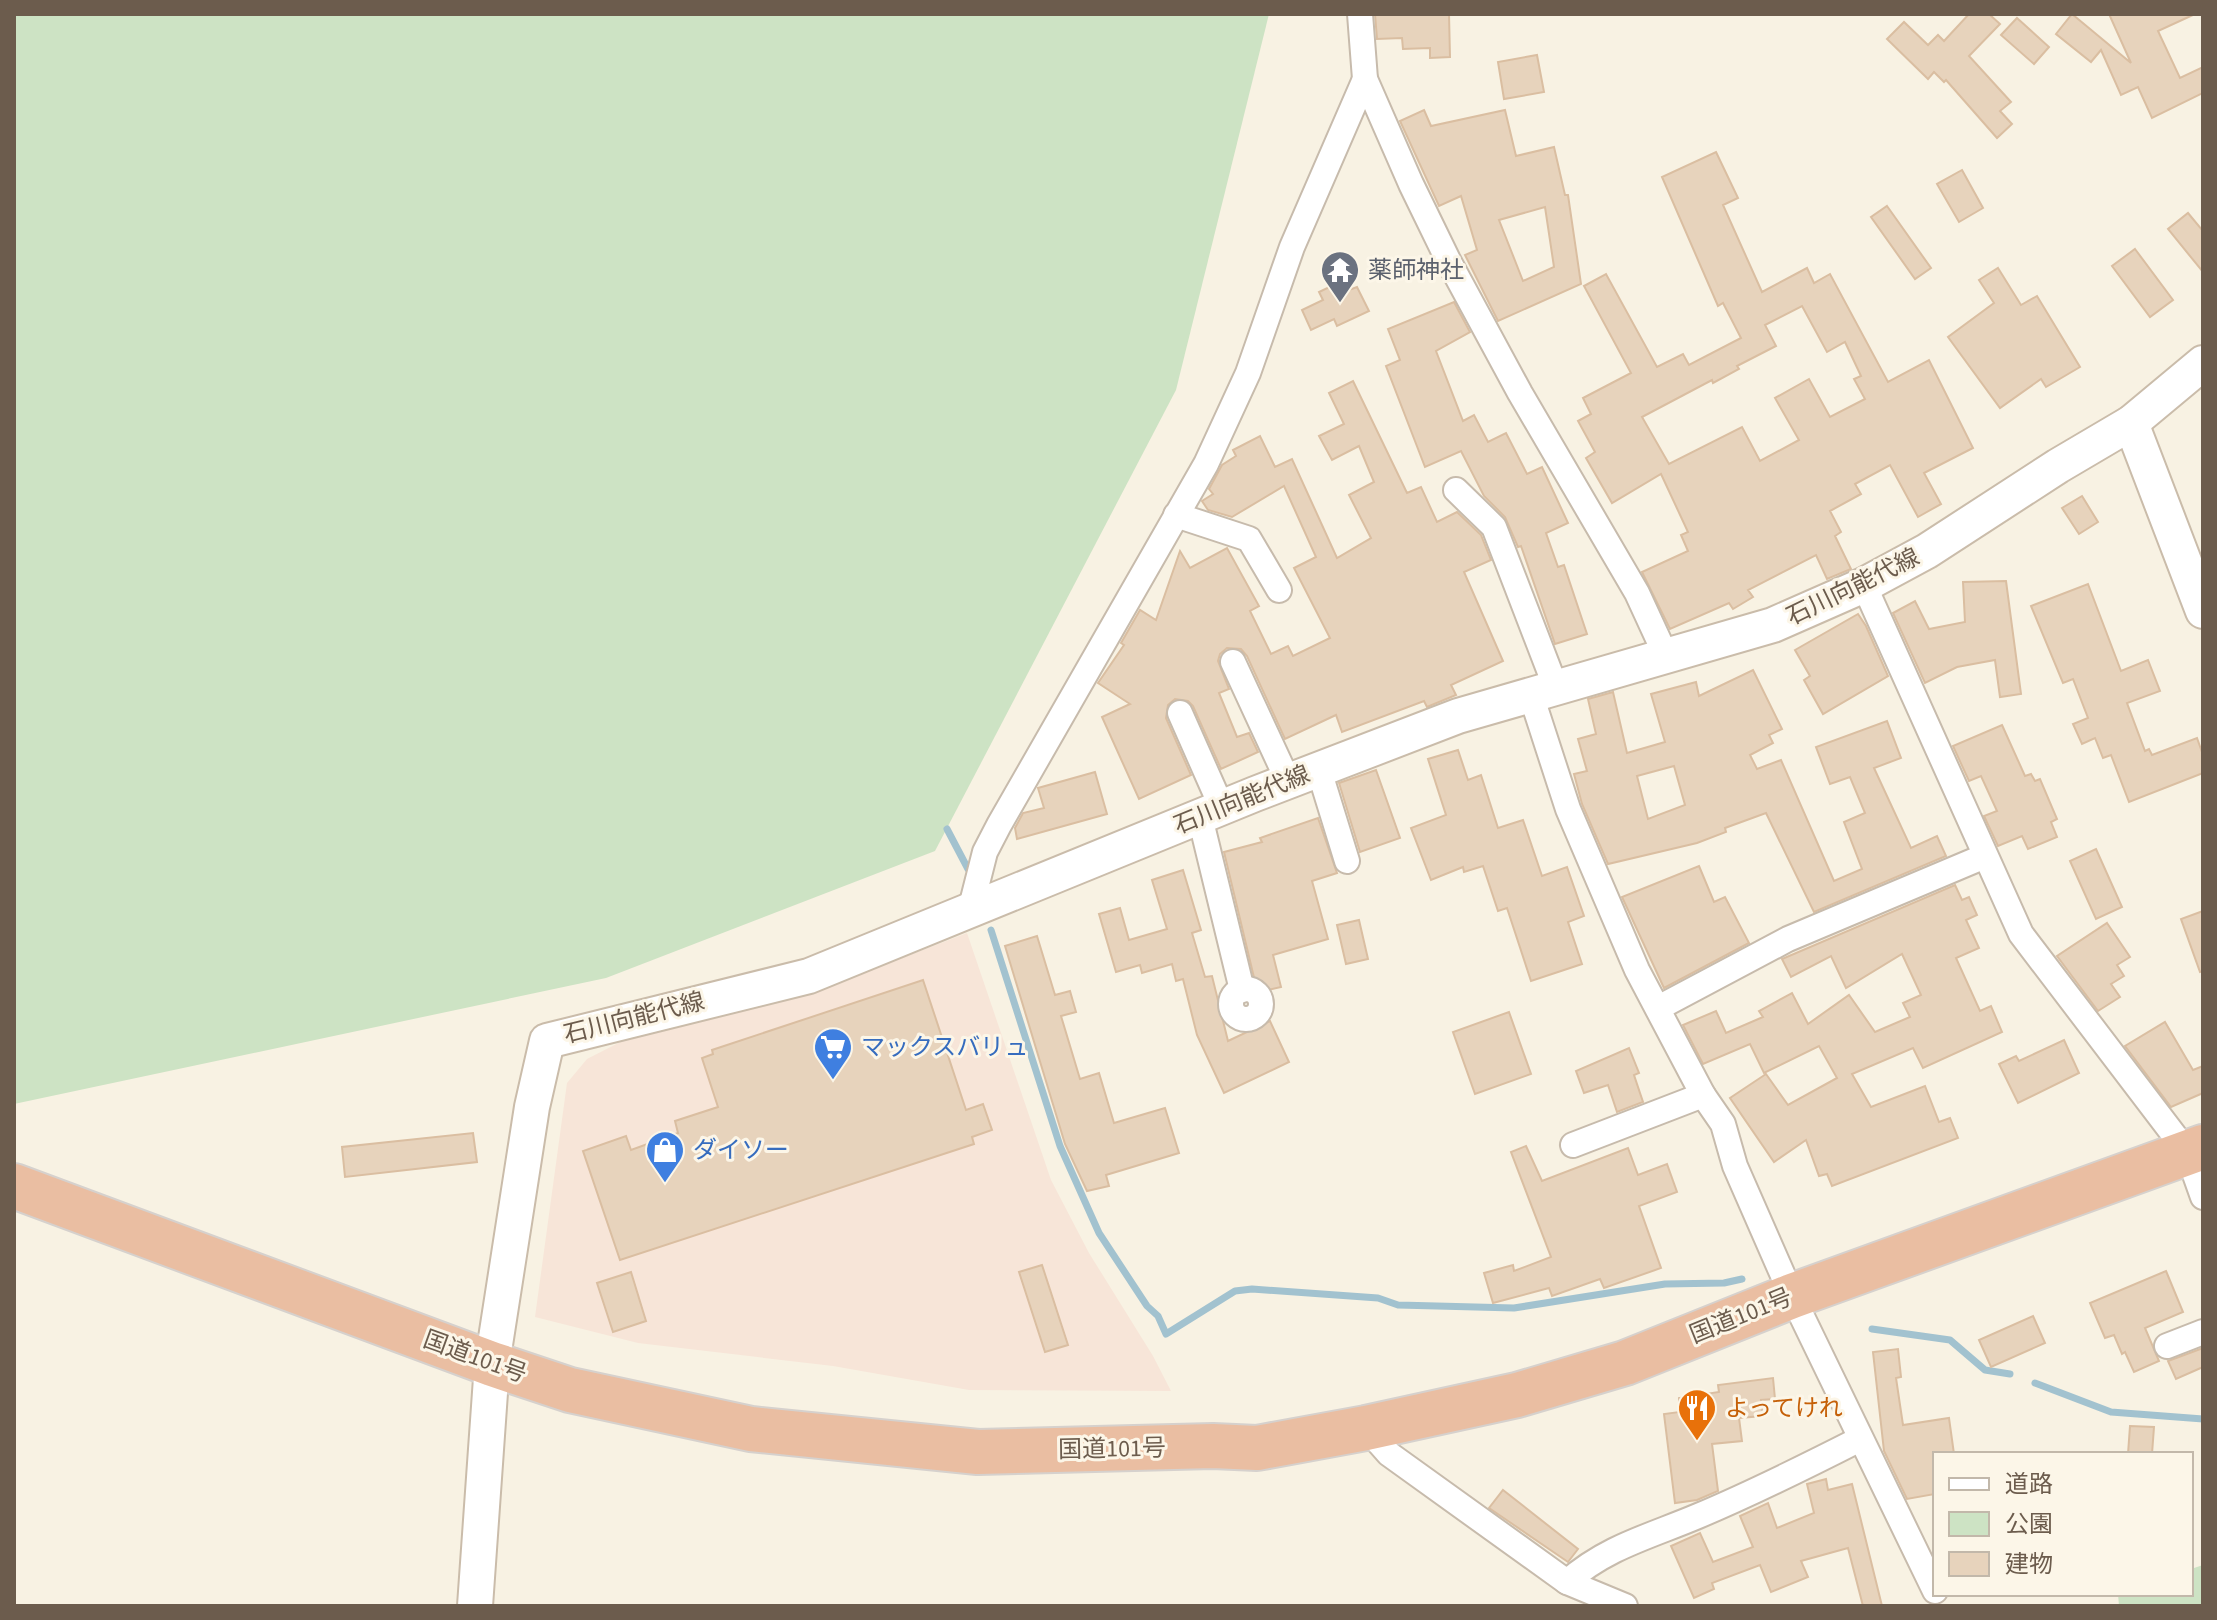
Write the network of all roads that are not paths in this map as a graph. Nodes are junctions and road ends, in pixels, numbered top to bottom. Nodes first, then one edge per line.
1 (1360, 14) edge
2 (1365, 79) junction
3 (2203, 363) edge
4 (2131, 423) junction
5 (1456, 490) dead end
6 (1176, 515) junction
7 (1864, 585) junction
8 (1279, 590) dead end
9 (2203, 611) edge
10 (1666, 656) junction
11 (1233, 662) dead end
12 (1544, 691) junction
13 (1180, 713) dead end
14 (1304, 776) junction
15 (1211, 812) junction
16 (1985, 856) junction
17 (1347, 861) dead end
18 (970, 911) junction
19 (1242, 990) dead end
20 (1658, 1008) junction
21 (1703, 1095) junction
22 (1573, 1145) dead end
23 (2195, 1150) edge
24 (14, 1186) edge
25 (2203, 1197) edge
26 (1792, 1296) junction
27 (2203, 1332) edge
28 (2167, 1346) dead end
29 (492, 1364) junction
30 (1366, 1428) junction
31 (1860, 1439) junction
32 (1567, 1582) junction
33 (1933, 1587) edge
34 (475, 1606) edge
35 (1625, 1606) edge

1 - 2 street
2 - 6 street
2 - 10 street
3 - 4 main road, 石川向能代線
4 - 7 main road, 石川向能代線
4 - 9 main road
5 - 12 street
6 - 8 street
6 - 18 street
7 - 10 main road, 石川向能代線
7 - 16 street
10 - 12 main road, 石川向能代線
11 - 14 street
12 - 14 main road, 石川向能代線
12 - 20 street
13 - 15 street
14 - 15 main road, 石川向能代線
14 - 17 street
15 - 18 main road, 石川向能代線
15 - 19 street
16 - 20 street
16 - 23 street
18 - 29 main road, 石川向能代線
20 - 21 street
21 - 22 street
21 - 26 street
23 - 25 street
23 - 26 highway, 国道101号
24 - 29 highway, 国道101号
26 - 30 highway, 国道101号
26 - 31 street
27 - 28 street
29 - 30 highway, 国道101号
29 - 34 main road
30 - 32 street
31 - 32 street
31 - 33 street
32 - 35 street

